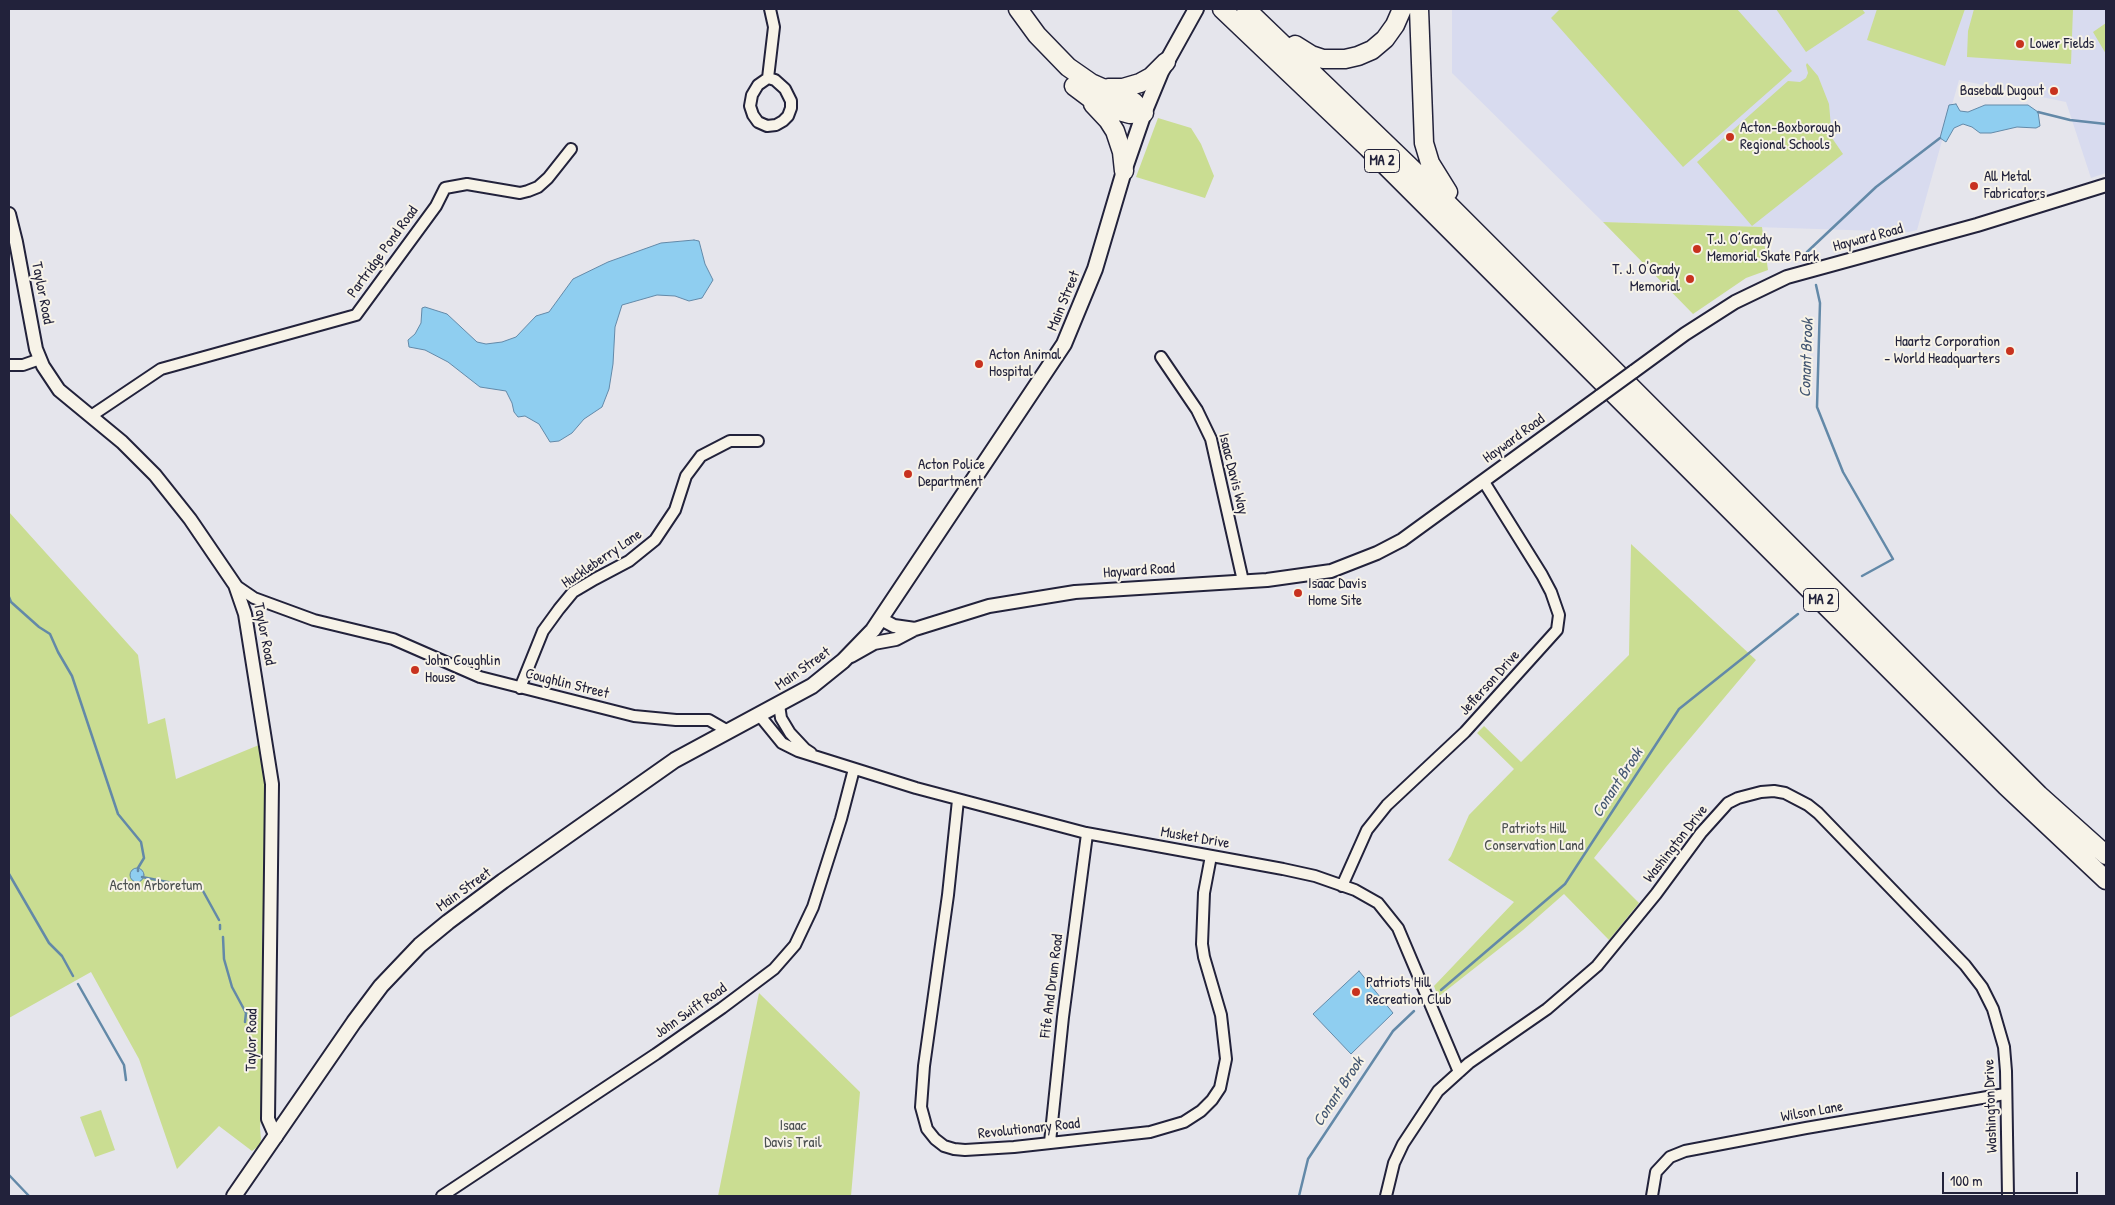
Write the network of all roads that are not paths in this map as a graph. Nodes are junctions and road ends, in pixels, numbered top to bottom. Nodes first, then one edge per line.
1 (770, 9) edge
2 (1004, 9) edge
3 (1018, 9) edge
4 (1222, 9) edge
5 (1402, 9) edge
6 (1419, 9) edge
7 (1193, 14) edge
8 (1252, 14) edge
9 (1166, 62) junction
10 (768, 78) junction
11 (1074, 86) junction
12 (1098, 86) junction
13 (1144, 113) junction
14 (571, 149) dead end
15 (1124, 170) junction
16 (2106, 185) edge
17 (9, 214) edge
18 (1470, 226) junction
19 (1161, 357) dead end
20 (40, 359) junction
21 (9, 365) edge
22 (90, 416) junction
23 (758, 441) dead end
24 (1484, 482) junction
25 (1242, 581) junction
26 (235, 585) junction
27 (877, 624) junction
28 (915, 629) junction
29 (889, 639) junction
30 (843, 661) junction
31 (520, 688) junction
32 (779, 706) junction
33 (760, 716) junction
34 (728, 731) junction
35 (822, 760) junction
36 (854, 769) junction
37 (958, 800) junction
38 (1088, 834) junction
39 (2106, 855) edge
40 (1211, 856) junction
41 (2106, 880) edge
42 (1342, 886) junction
43 (1459, 1072) junction
44 (2005, 1094) junction
45 (276, 1137) junction
46 (1050, 1142) junction
47 (234, 1196) edge
48 (442, 1196) edge
49 (1386, 1196) edge
50 (1652, 1196) edge
51 (2008, 1196) edge

1 - 10 street
2 - 11 highway
3 - 12 highway
4 - 41 highway, MA 2
5 - 8 highway
6 - 18 highway
7 - 9 main road, Main Street
8 - 18 highway, MA 2
9 - 12 highway
9 - 13 main road, Main Street
10 - 10 street
11 - 13 highway
11 - 15 highway
12 - 13 highway
13 - 15 main road, Main Street
14 - 22 street, Partridge Pond Road
15 - 27 main road, Main Street
16 - 24 street, Hayward Road, bridge
17 - 20 street, Taylor Road
18 - 39 highway, MA 2
19 - 25 street, Isaac Davis Way
20 - 21 street
20 - 22 street, Taylor Road
22 - 26 street, Taylor Road
23 - 31 street, Huckleberry Lane
24 - 25 street, Hayward Road
24 - 42 street, Jefferson Drive
25 - 28 street, Hayward Road
26 - 31 street, Coughlin Street
26 - 45 street, Taylor Road
27 - 28 street, Hayward Road
27 - 29 street
27 - 30 main road, Main Street
28 - 29 street, Hayward Road
29 - 30 street, Hayward Road
30 - 32 main road, Main Street
31 - 34 street, Coughlin Street
32 - 33 main road, Main Street
32 - 35 street, Musket Drive
33 - 34 main road, Main Street
33 - 35 street, Musket Drive
34 - 45 main road, Main Street
35 - 36 street, Musket Drive
36 - 37 street, Musket Drive
36 - 48 street, John Swift Road
37 - 38 street, Musket Drive
37 - 46 street, Revolutionary Road
38 - 40 street, Musket Drive
38 - 46 street, Fife And Drum Road
40 - 42 street, Musket Drive
40 - 46 street, Revolutionary Road
42 - 43 street, Musket Drive
43 - 44 street, Washington Drive
43 - 49 street, Washington Drive
44 - 50 street, Wilson Lane
44 - 51 street, Washington Drive
45 - 47 main road, Main Street

